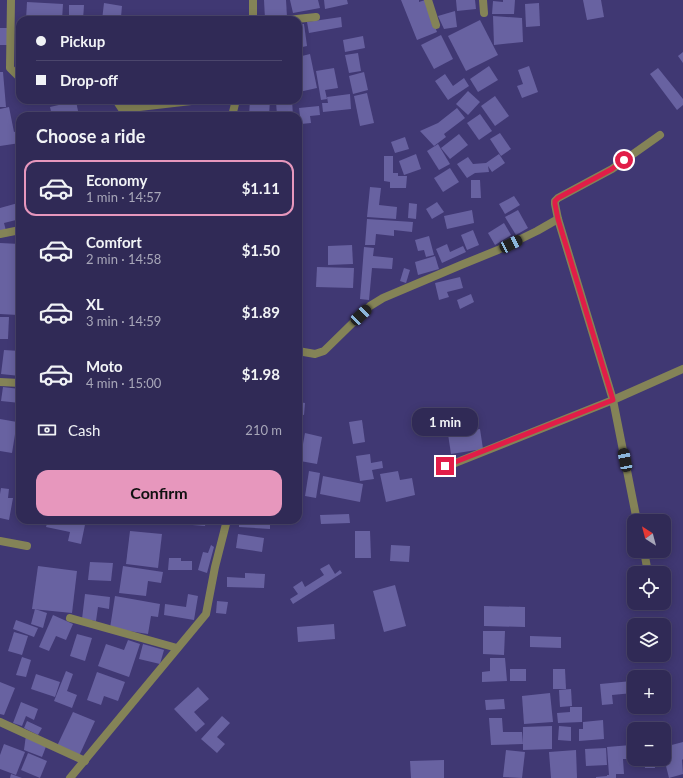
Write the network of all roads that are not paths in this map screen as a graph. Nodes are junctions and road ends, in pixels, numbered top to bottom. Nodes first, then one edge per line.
1 (11, 0) edge
2 (253, 0) edge
3 (428, 0) edge
4 (482, 0) edge
5 (484, 13) dead end
6 (253, 16) edge
7 (316, 17) dead end
8 (302, 18) edge
9 (436, 25) dead end
10 (0, 68) edge
11 (10, 68) junction
12 (16, 74) edge
13 (119, 104) edge
14 (165, 104) edge
15 (660, 135) dead end
16 (558, 219) junction
17 (16, 231) edge
18 (0, 234) edge
19 (302, 352) edge
20 (683, 369) edge
21 (0, 382) edge
22 (16, 383) edge
23 (613, 400) junction
24 (445, 466) dead end
25 (636, 514) edge
26 (226, 524) edge
27 (0, 541) edge
28 (27, 546) dead end
29 (70, 618) dead end
30 (177, 648) junction
31 (0, 722) edge
32 (85, 761) junction
33 (70, 778) edge

1 - 11 street
2 - 6 street
3 - 9 street
4 - 5 street
7 - 8 street
10 - 11 street
11 - 12 street
13 - 14 street
15 - 16 street
16 - 19 street
16 - 23 street
17 - 18 street
20 - 23 street
21 - 22 street
23 - 24 street
23 - 25 street
26 - 30 street
27 - 28 street
29 - 30 street
30 - 32 street
31 - 32 street
32 - 33 street

